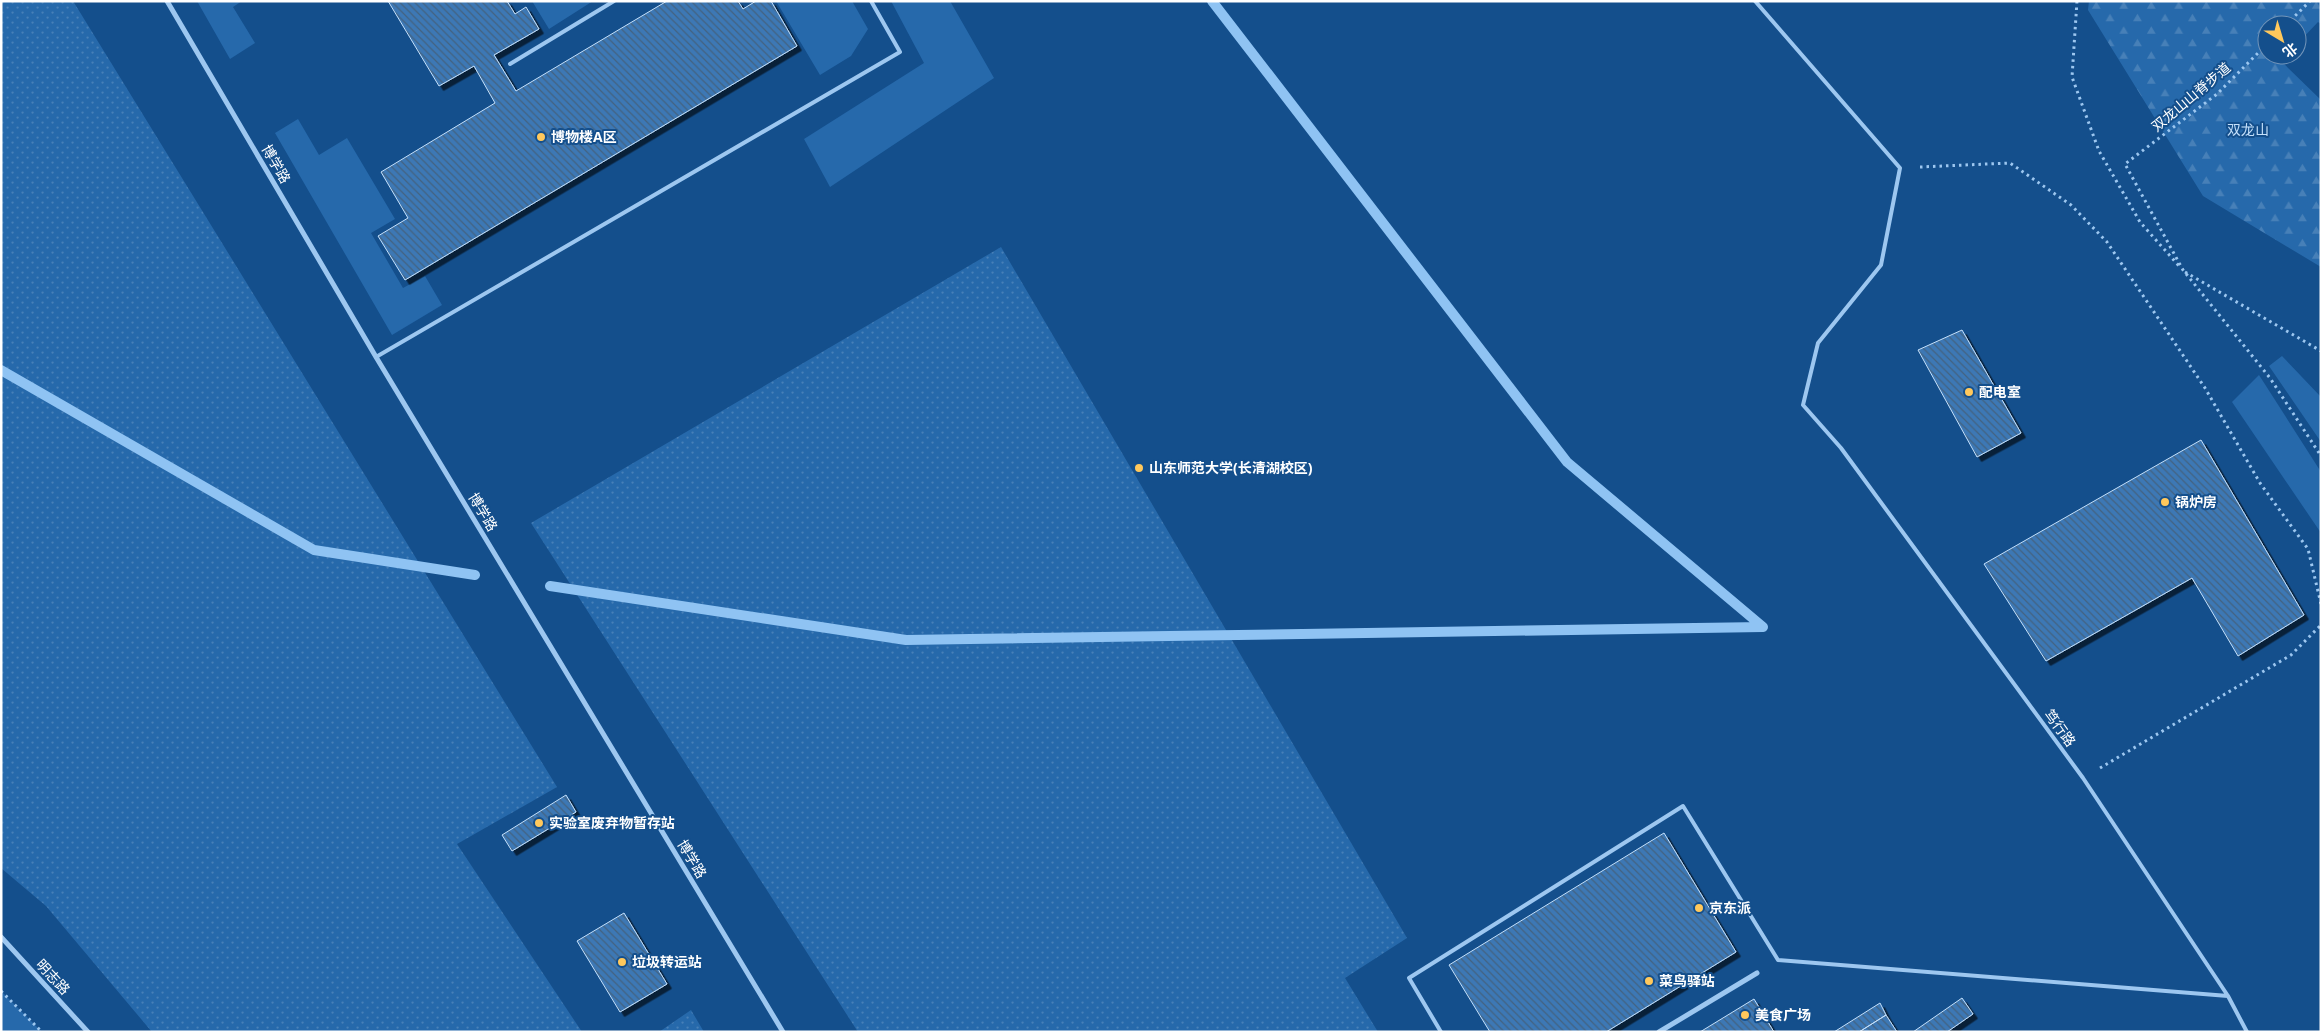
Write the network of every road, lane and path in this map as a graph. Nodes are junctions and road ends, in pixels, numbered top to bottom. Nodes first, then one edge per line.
1 (167, 1) edge
2 (614, 1) edge
3 (871, 1) edge
4 (1755, 1) edge
5 (2077, 1) edge
6 (2310, 1) edge
7 (2296, 15) edge
8 (2257, 54) edge
9 (510, 64) dead end
10 (1900, 168) junction
11 (2183, 270) junction
12 (2321, 351) edge
13 (376, 357) junction
14 (2321, 456) edge
15 (2321, 604) edge
16 (2321, 625) edge
17 (2083, 778) junction
18 (1, 937) edge
19 (1757, 973) dead end
20 (1, 991) edge
21 (2228, 996) junction
22 (42, 1032) edge
23 (88, 1032) edge
24 (783, 1032) edge
25 (1441, 1032) edge
26 (1659, 1032) edge
27 (2247, 1032) edge

1 - 13 street, 博学路
2 - 9 lane
3 - 13 lane
4 - 10 lane
5 - 11 path
6 - 7 path
8 - 11 path, 双龙山山脊步道
10 - 15 path
10 - 17 lane, 笃行路
11 - 12 path
11 - 14 path
13 - 24 street, 博学路
16 - 17 path
17 - 21 lane, 笃行路
18 - 23 street, 明志路
19 - 26 street
20 - 22 path
21 - 25 lane
21 - 27 lane, 笃行路

